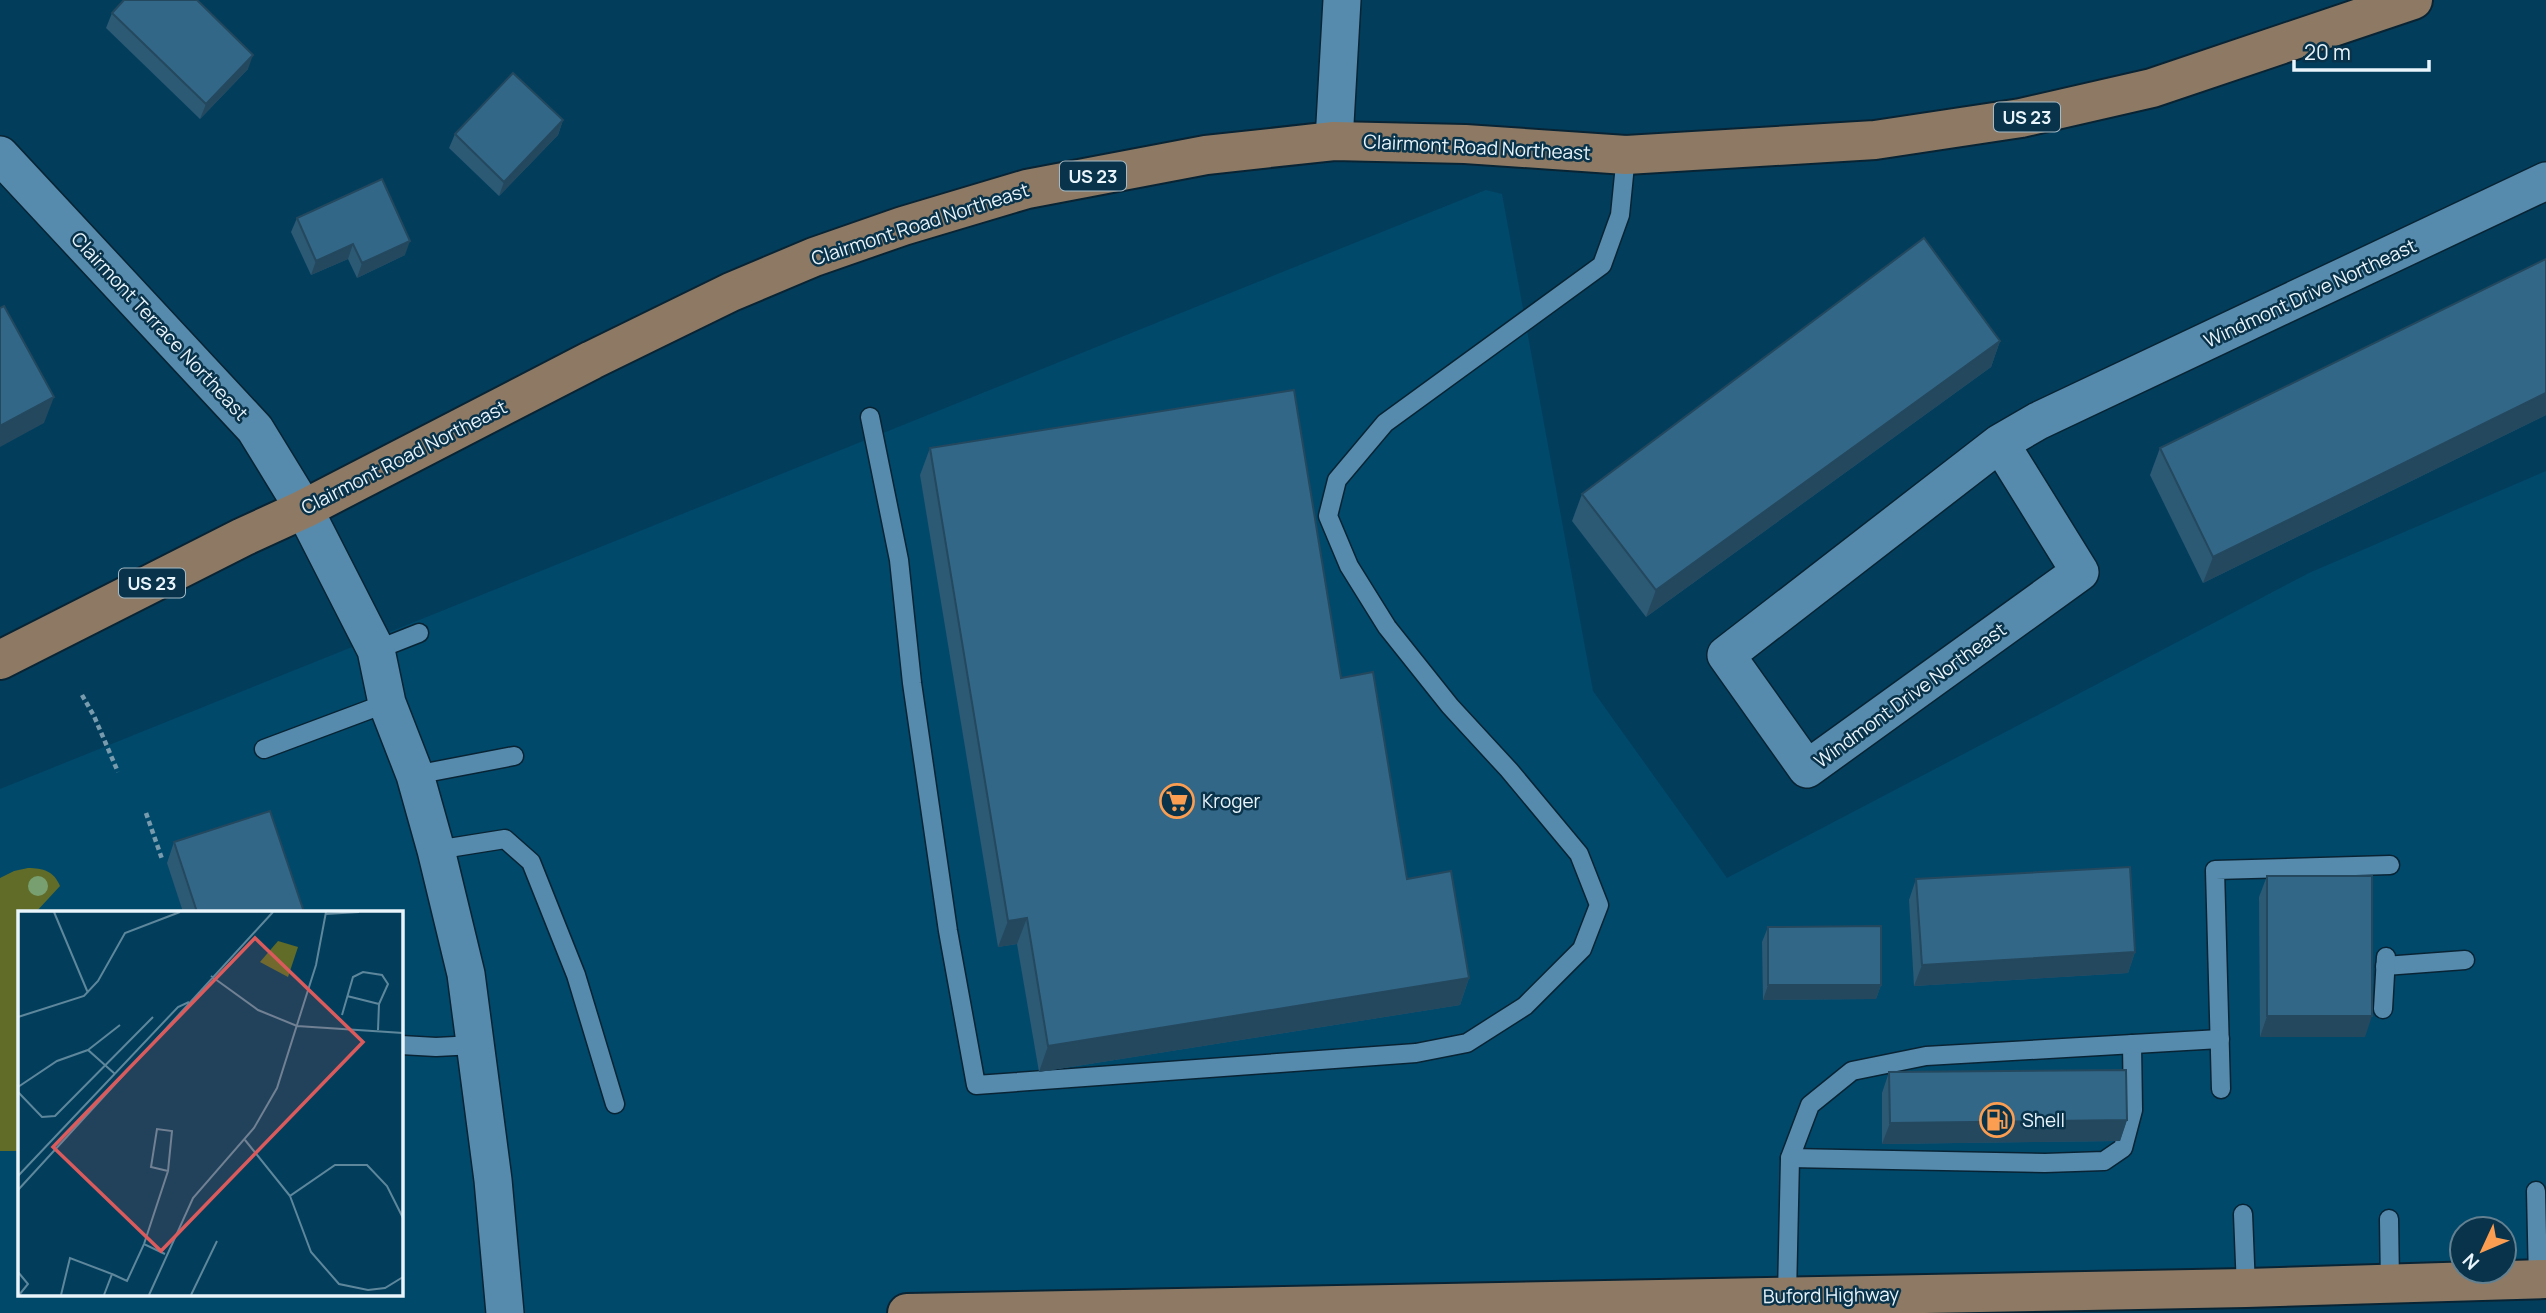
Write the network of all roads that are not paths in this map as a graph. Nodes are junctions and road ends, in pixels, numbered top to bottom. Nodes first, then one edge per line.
1 (1342, 0) edge
2 (2413, 0) edge
3 (1334, 141) junction
4 (0, 155) edge
5 (1626, 155) junction
6 (2546, 181) edge
7 (870, 417) dead end
8 (2000, 443) junction
9 (304, 509) junction
10 (419, 633) dead end
11 (376, 649) junction
12 (0, 660) edge
13 (387, 702) junction
14 (264, 748) dead end
15 (514, 756) dead end
16 (415, 775) junction
17 (436, 849) junction
18 (2390, 865) dead end
19 (2465, 960) dead end
20 (2383, 1009) dead end
21 (2220, 1039) junction
22 (2133, 1044) junction
23 (402, 1045) edge
24 (475, 1045) junction
25 (2221, 1089) dead end
26 (615, 1104) dead end
27 (1790, 1157) junction
28 (2536, 1191) dead end
29 (2243, 1214) dead end
30 (2389, 1219) dead end
31 (2542, 1280) edge
32 (2390, 1283) junction
33 (2246, 1288) junction
34 (1787, 1295) junction
35 (505, 1313) edge
36 (907, 1313) edge

1 - 3 street
2 - 5 main road, Clairmont Road Northeast / US 23
3 - 5 main road, Clairmont Road Northeast / US 23
3 - 9 main road, Clairmont Road Northeast / US 23
4 - 9 street, Clairmont Terrace Northeast
5 - 7 lane
6 - 8 street, Windmont Drive Northeast
8 - 8 street, Windmont Drive Northeast
9 - 11 street, Clairmont Terrace Northeast
9 - 12 main road, Clairmont Road Northeast / US 23
10 - 11 lane
11 - 13 street, Clairmont Terrace Northeast
13 - 14 lane
13 - 16 street, Clairmont Terrace Northeast
15 - 16 lane
16 - 17 street, Clairmont Terrace Northeast
17 - 24 street, Clairmont Terrace Northeast
17 - 26 lane
18 - 21 lane
19 - 20 lane
21 - 22 lane
21 - 25 lane
22 - 27 lane
22 - 27 lane
23 - 24 lane
24 - 35 street, Clairmont Terrace Northeast
27 - 34 lane
28 - 31 lane
29 - 33 lane
30 - 32 lane
31 - 32 main road, Buford Highway
32 - 33 main road, Buford Highway
33 - 34 main road, Buford Highway
34 - 36 main road, Buford Highway

